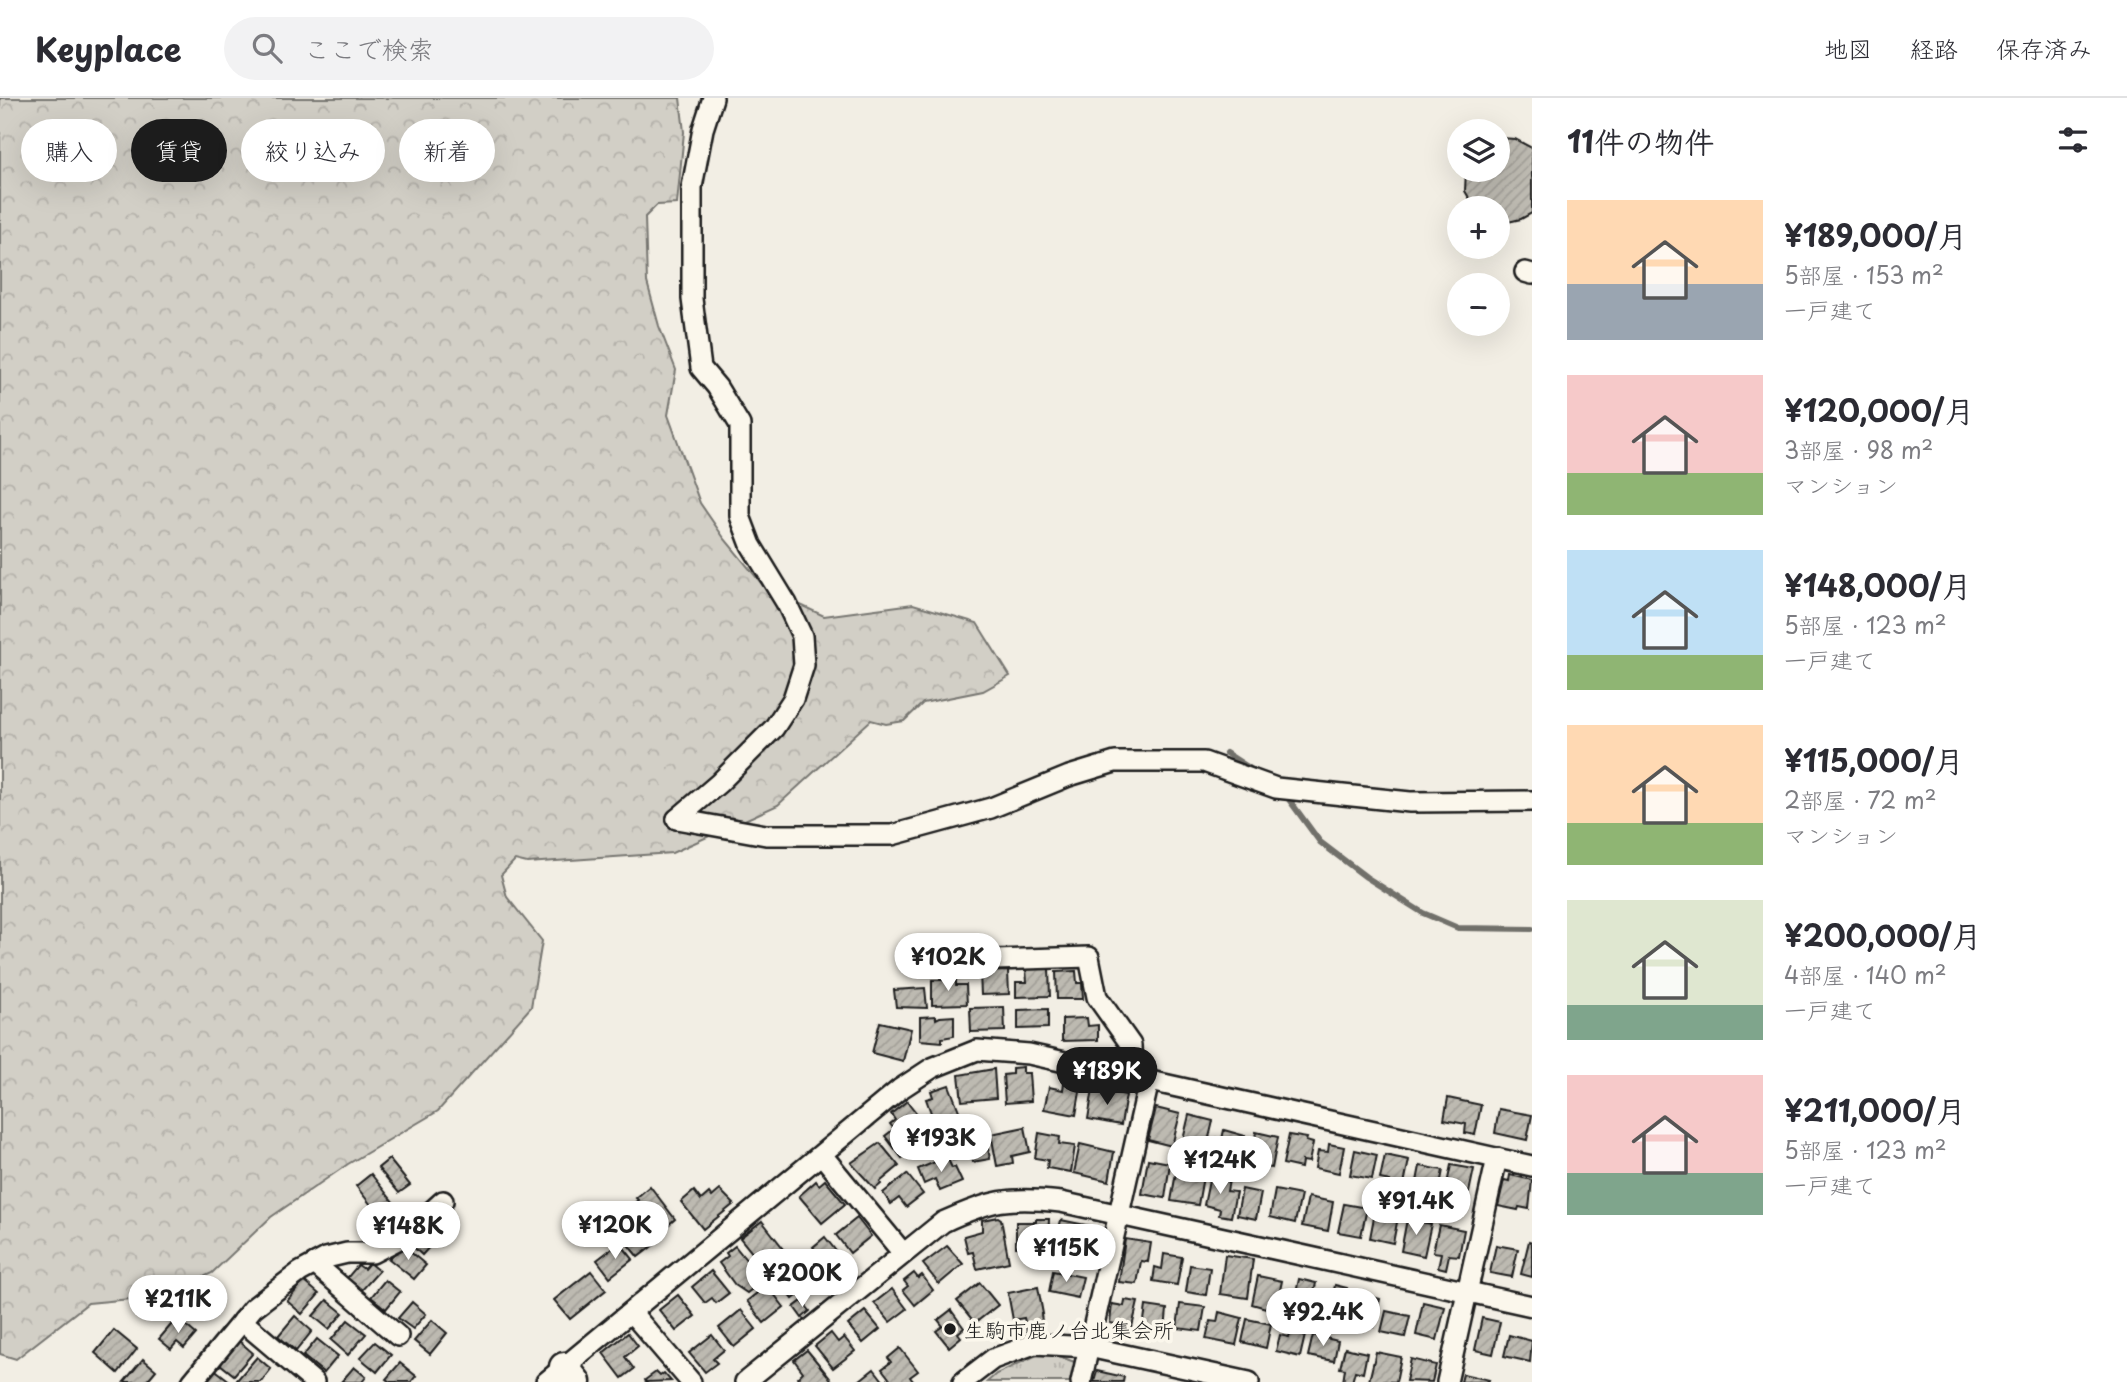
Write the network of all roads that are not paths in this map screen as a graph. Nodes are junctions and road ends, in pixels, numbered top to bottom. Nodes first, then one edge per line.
1 (713, 98) edge
2 (1532, 801) edge
3 (965, 961) dead end
4 (1140, 1079) junction
5 (822, 1154) junction
6 (1497, 1158) junction
7 (1532, 1166) edge
8 (443, 1201) dead end
9 (1119, 1214) junction
10 (902, 1252) junction
11 (315, 1264) junction
12 (1467, 1291) junction
13 (1532, 1306) edge
14 (631, 1312) junction
15 (242, 1321) junction
16 (398, 1336) dead end
17 (1089, 1347) junction
18 (562, 1377) edge
19 (192, 1382) edge
20 (314, 1382) edge
21 (691, 1382) edge
22 (746, 1382) edge
23 (963, 1382) edge
24 (1081, 1382) edge
25 (1249, 1382) edge
26 (1447, 1382) edge

1 - 2 street
3 - 4 street
4 - 5 street
4 - 6 street
4 - 9 street
5 - 10 street
5 - 14 street
6 - 7 street
6 - 12 street
8 - 11 street
9 - 10 street
9 - 12 street
9 - 17 street
10 - 22 street
11 - 15 street
11 - 16 street
12 - 13 street
12 - 26 street
14 - 18 street
14 - 21 street
15 - 19 street
15 - 20 street
17 - 23 street
17 - 24 street
17 - 25 street

